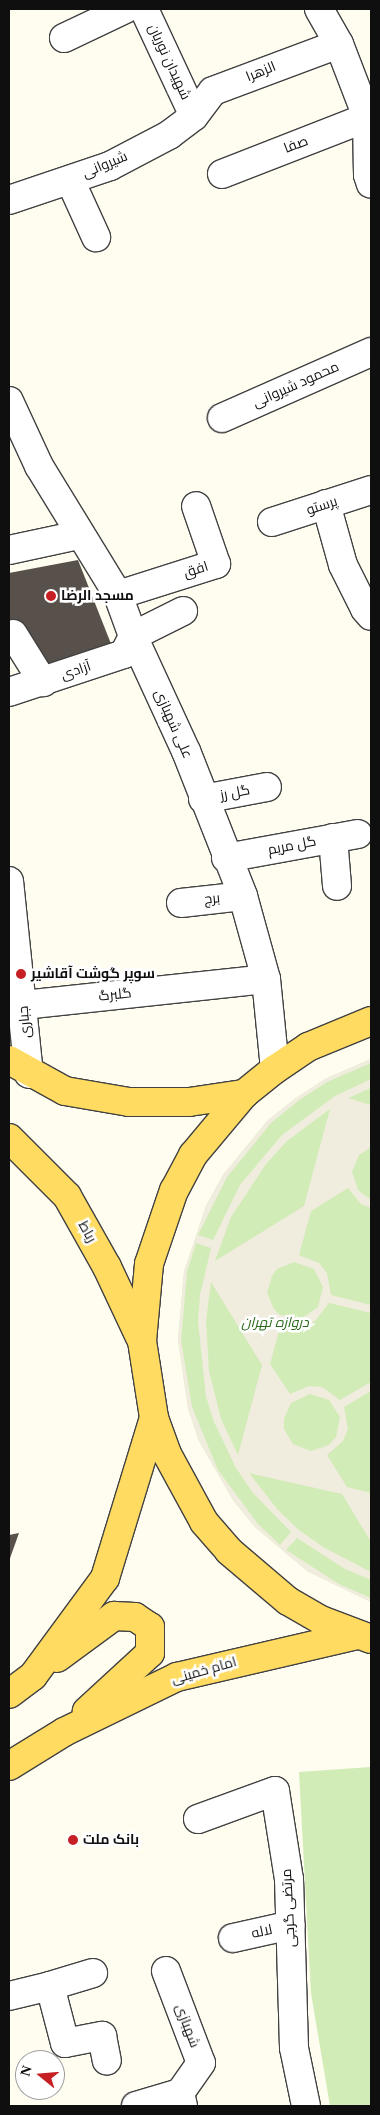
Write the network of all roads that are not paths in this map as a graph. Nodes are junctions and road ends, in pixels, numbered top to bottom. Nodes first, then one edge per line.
1 (125, 9) edge
2 (144, 9) edge
3 (319, 9) edge
4 (64, 38) dead end
5 (339, 44) junction
6 (194, 116) junction
7 (369, 117) edge
8 (222, 174) dead end
9 (70, 180) junction
10 (371, 184) edge
11 (9, 200) edge
12 (96, 237) dead end
13 (371, 352) edge
14 (9, 401) edge
15 (222, 418) dead end
16 (371, 490) edge
17 (326, 504) junction
18 (196, 506) dead end
19 (272, 522) dead end
20 (79, 535) junction
21 (9, 550) edge
22 (118, 595) junction
23 (182, 611) dead end
24 (371, 616) edge
25 (13, 634) dead end
26 (133, 636) junction
27 (43, 682) junction
28 (9, 692) edge
29 (267, 787) dead end
30 (203, 799) junction
31 (226, 858) junction
32 (9, 881) edge
33 (337, 886) dead end
34 (243, 896) junction
35 (181, 903) dead end
36 (266, 979) junction
37 (24, 1005) junction
38 (371, 1021) edge
39 (19, 1067) edge
40 (275, 1069) junction
41 (244, 1094) junction
42 (9, 1138) edge
43 (142, 1342) junction
44 (154, 1418) junction
45 (364, 1637) edge
46 (33, 1676) junction
47 (9, 1694) edge
48 (64, 1732) junction
49 (9, 1766) edge
50 (198, 1819) dead end
51 (291, 1925) junction
52 (233, 1938) dead end
53 (166, 1970) dead end
54 (93, 1973) dead end
55 (50, 1986) junction
56 (9, 1996) edge
57 (107, 2061) dead end
58 (182, 2099) edge
59 (136, 2106) edge
60 (306, 2106) edge

1 - 4 street
2 - 6 street, شهیدان نوریان
3 - 5 street
5 - 6 street, الزهرا
5 - 7 street
6 - 9 street, شیروانی
7 - 8 street, صفا
7 - 10 street
9 - 11 street, شیروانی
9 - 12 street
13 - 15 street, محمود شیروانی
14 - 20 street, علی شهبازی
16 - 17 street, پرستو
17 - 19 street, پرستو
17 - 24 street
18 - 22 street, افق
20 - 21 street
20 - 22 street, علی شهبازی
22 - 26 street, علی شهبازی
23 - 26 street
25 - 27 street
26 - 27 street, آزادی
26 - 30 street, علی شهبازی
27 - 28 street, آزادی
29 - 30 street, گل رز
30 - 31 street, علی شهبازی
31 - 33 street, گل مریم
31 - 34 street, علی شهبازی
32 - 37 street, جباری
34 - 35 street, برج
34 - 36 street, علی شهبازی
36 - 37 street, گلبرگ
36 - 40 street, علی شهبازی
37 - 39 street, جباری
38 - 40 main road
39 - 41 main road
40 - 41 main road
41 - 43 main road
42 - 43 main road, رباط
43 - 44 main road
44 - 45 main road
44 - 46 main road
45 - 48 main road, امام خمینی
46 - 47 main road
46 - 48 main road
48 - 49 main road, امام خمینی
50 - 51 street, مرتضی گرجی
51 - 52 street, لاله
51 - 60 street, مرتضی گرجی
53 - 58 street, شهبازی
54 - 55 street
55 - 56 street
55 - 57 street
58 - 59 street

